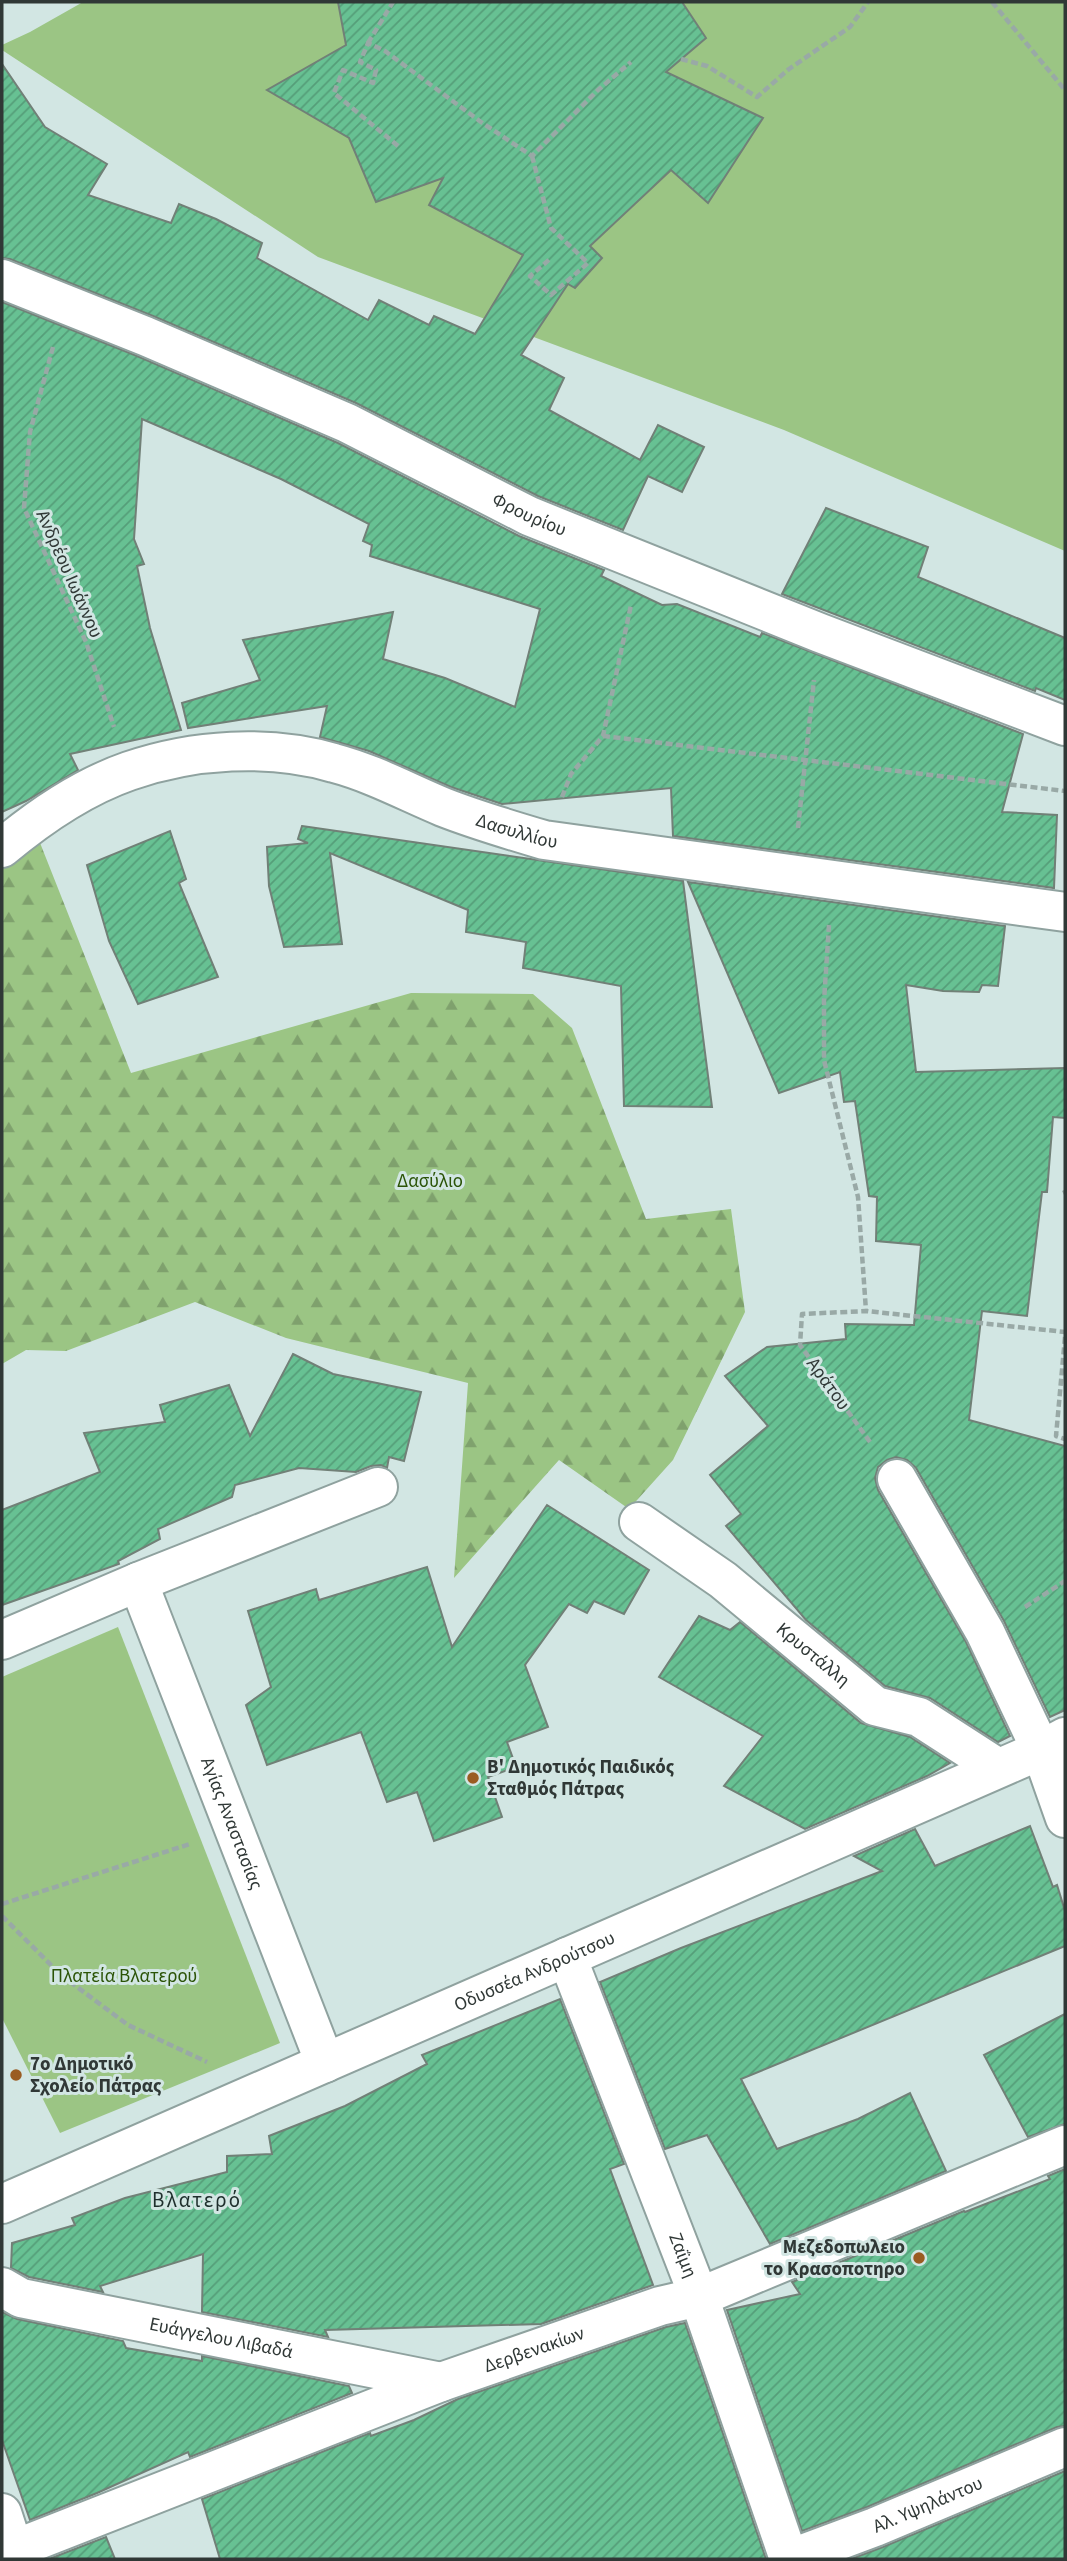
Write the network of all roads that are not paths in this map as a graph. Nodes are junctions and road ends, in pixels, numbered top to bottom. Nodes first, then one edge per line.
1 (2, 279) edge
2 (1065, 726) edge
3 (2, 848) edge
4 (1065, 912) edge
5 (897, 1479) road end
6 (378, 1487) dead end
7 (639, 1522) dead end
8 (138, 1583) junction
9 (2, 1640) edge
10 (1053, 1744) edge
11 (998, 1768) junction
12 (1065, 1818) edge
13 (567, 1957) junction
14 (325, 2063) junction
15 (1065, 2145) edge
16 (2, 2204) edge
17 (2, 2287) edge
18 (699, 2297) junction
19 (442, 2382) junction
20 (1065, 2447) edge
21 (2, 2513) edge
22 (11, 2555) edge
23 (789, 2559) edge

1 - 2 street, Φρουρίου
3 - 4 street, Δασυλλίου
5 - 10 street
6 - 8 street
7 - 11 street, Κρυστάλλη
8 - 9 street
8 - 14 street, Αγίας Αναστασίας
10 - 11 street, Οδυσσέα Ανδρούτσου
10 - 12 street
11 - 13 street, Οδυσσέα Ανδρούτσου
13 - 14 street, Οδυσσέα Ανδρούτσου
13 - 18 street, Ζαΐμη
14 - 16 street, Οδυσσέα Ανδρούτσου
15 - 18 street, Δερβενακίων
17 - 19 street, Ευάγγελου Λιβαδά
18 - 19 street, Δερβενακίων
18 - 23 street, Ζαΐμη
19 - 22 street, Δερβενακίων
20 - 23 street, Αλ. Υψηλάντου
21 - 22 street

